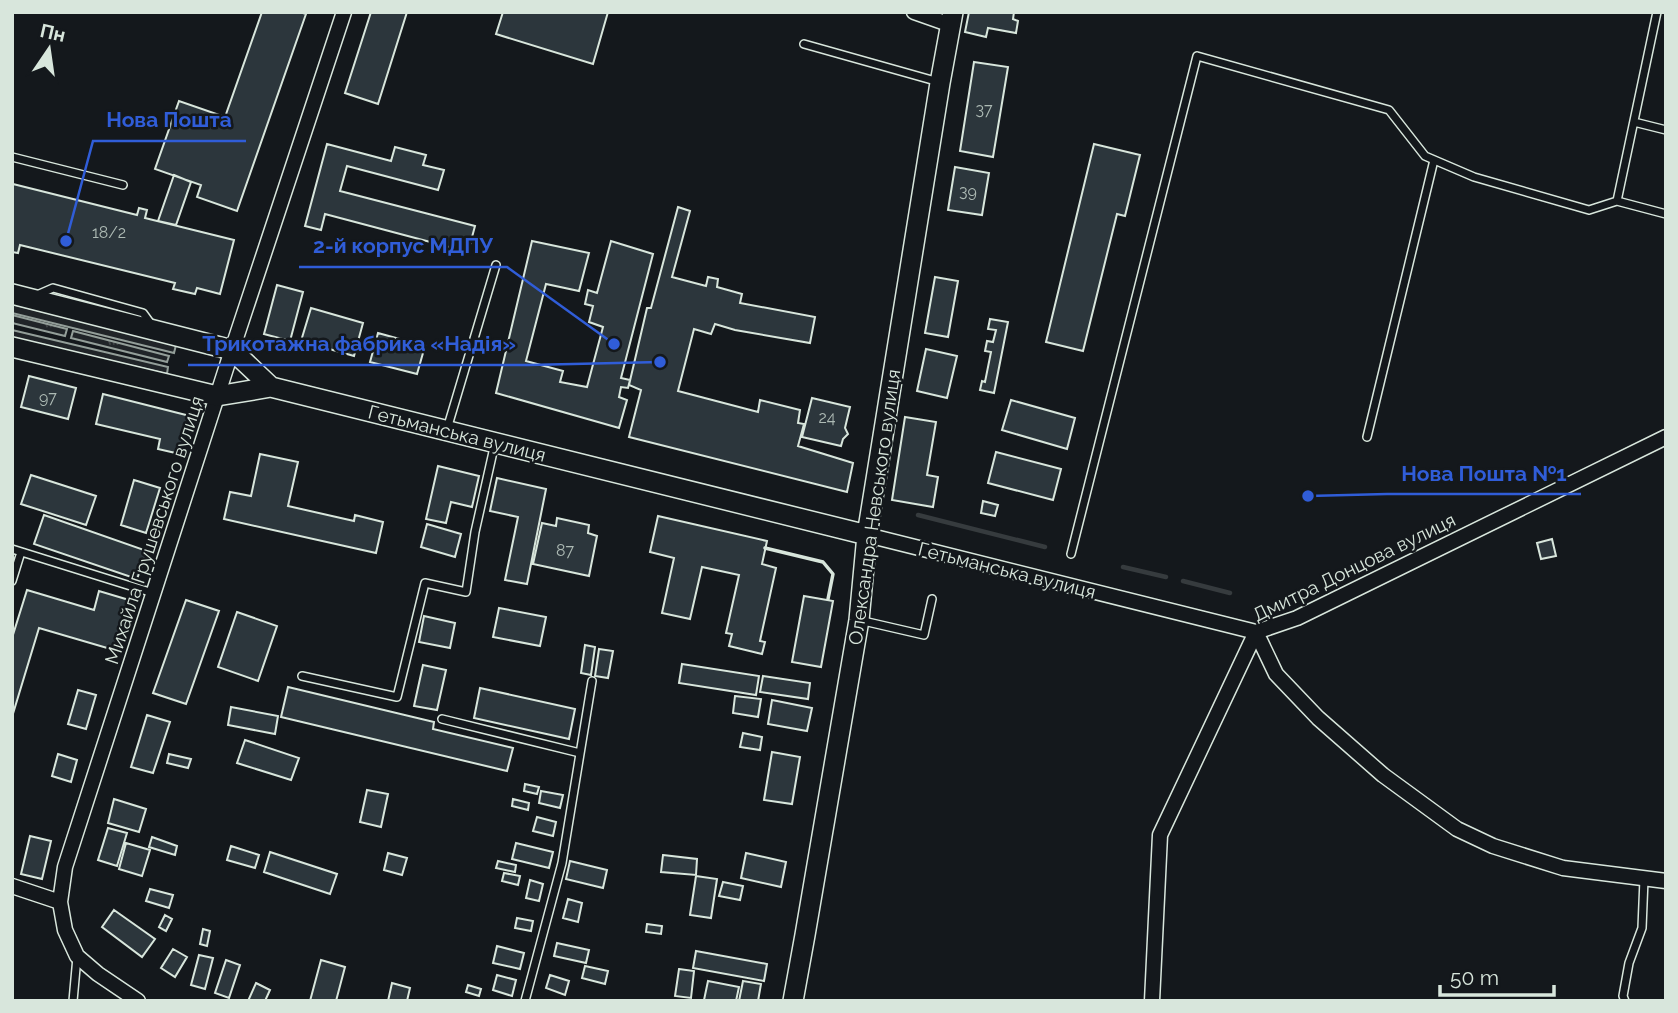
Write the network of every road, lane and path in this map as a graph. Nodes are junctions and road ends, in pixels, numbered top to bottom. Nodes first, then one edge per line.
1 (344, 12) edge
2 (914, 12) edge
3 (1657, 12) edge
4 (952, 18) edge
5 (804, 44) dead end
6 (940, 83) junction
7 (1634, 122) junction
8 (1666, 130) edge
9 (12, 157) edge
10 (1434, 160) junction
11 (123, 185) dead end
12 (1617, 201) junction
13 (1666, 214) edge
14 (496, 265) dead end
15 (21, 296) edge
16 (12, 347) edge
17 (232, 350) junction
18 (271, 387) junction
19 (218, 396) junction
20 (447, 430) junction
21 (1367, 437) dead end
22 (1666, 437) edge
23 (495, 442) junction
24 (867, 535) junction
25 (12, 550) edge
26 (21, 552) junction
27 (1071, 554) dead end
28 (12, 581) edge
29 (154, 593) junction
30 (932, 599) dead end
31 (859, 620) junction
32 (1256, 632) junction
33 (302, 676) dead end
34 (592, 681) dead end
35 (442, 719) dead end
36 (580, 753) junction
37 (1644, 879) junction
38 (1666, 881) edge
39 (12, 886) edge
40 (60, 902) junction
41 (77, 956) junction
42 (73, 1001) edge
43 (138, 1001) edge
44 (525, 1001) edge
45 (793, 1001) edge
46 (1152, 1001) edge
47 (1625, 1001) edge

1 - 17 street, Михайла Грушевського вулиця
2 - 4 street
3 - 7 lane
4 - 6 street, Олександра Невського вулиця
5 - 6 lane
6 - 24 street, Олександра Невського вулиця
7 - 8 lane
7 - 12 lane
9 - 11 lane
10 - 12 lane
10 - 21 lane
10 - 27 lane
12 - 13 lane
14 - 20 lane
15 - 17 street, Гетьманська вулиця
16 - 19 street, Гетьманська вулиця
17 - 18 street, Гетьманська вулиця
17 - 19 street, Михайла Грушевського вулиця
18 - 19 street, Гетьманська вулиця
18 - 20 street, Гетьманська вулиця
19 - 29 street, Михайла Грушевського вулиця
20 - 23 street, Гетьманська вулиця
22 - 32 street, Дмитра Донцова вулиця
23 - 24 street, Гетьманська вулиця
23 - 33 lane
24 - 31 street, Олександра Невського вулиця
24 - 32 street, Гетьманська вулиця
25 - 26 lane
26 - 28 lane
26 - 29 lane
29 - 40 street, Михайла Грушевського вулиця
30 - 31 lane
31 - 45 street, Олександра Невського вулиця
32 - 37 street
32 - 46 street, Дмитра Донцова вулиця
34 - 36 lane
35 - 36 lane
36 - 44 lane
37 - 38 street
37 - 47 lane
39 - 40 street
40 - 41 street
41 - 42 lane
41 - 43 street

